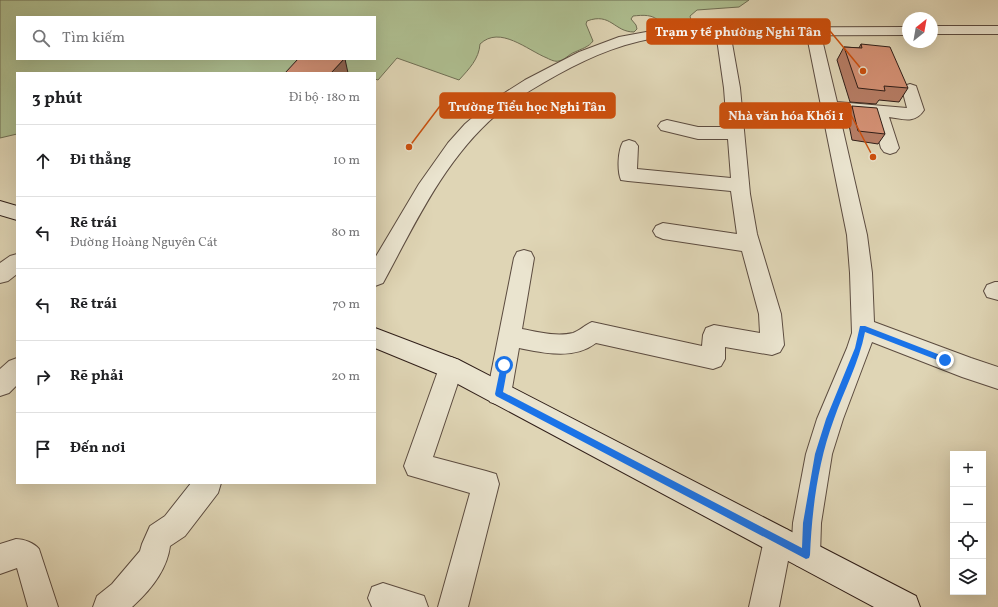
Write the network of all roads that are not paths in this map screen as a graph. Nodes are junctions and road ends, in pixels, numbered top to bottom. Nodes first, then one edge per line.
1 (938, 30) edge
2 (998, 30) edge
3 (813, 31) junction
4 (902, 31) edge
5 (723, 32) junction
6 (910, 89) dead end
7 (830, 107) junction
8 (879, 112) junction
9 (667, 126) dead end
10 (737, 133) junction
11 (629, 146) dead end
12 (890, 148) dead end
13 (740, 185) junction
14 (663, 231) dead end
15 (749, 244) junction
16 (524, 258) dead end
17 (16, 263) edge
18 (0, 275) edge
19 (376, 275) edge
20 (863, 328) junction
21 (509, 336) junction
22 (376, 338) edge
23 (450, 368) junction
24 (16, 370) edge
25 (998, 378) edge
26 (0, 385) edge
27 (499, 394) junction
28 (207, 484) edge
29 (778, 540) junction
30 (806, 555) junction
31 (0, 559) edge
32 (383, 598) dead end
33 (43, 607) edge
34 (108, 607) edge
35 (413, 607) edge
36 (453, 607) edge
37 (764, 607) edge
38 (905, 607) edge

1 - 2 street
3 - 4 street
3 - 5 street
3 - 7 street
5 - 10 street
5 - 19 street
6 - 8 street
7 - 8 street
7 - 20 street
8 - 12 street
9 - 10 street
10 - 13 street
11 - 13 street
13 - 15 street
14 - 15 street
15 - 21 street
16 - 21 street
17 - 18 street
20 - 25 street
20 - 30 street
21 - 27 street
22 - 23 street
23 - 27 street
23 - 36 street
24 - 26 street
27 - 29 street
28 - 34 street
29 - 30 street
29 - 37 street
30 - 38 street
31 - 33 street
32 - 35 street

